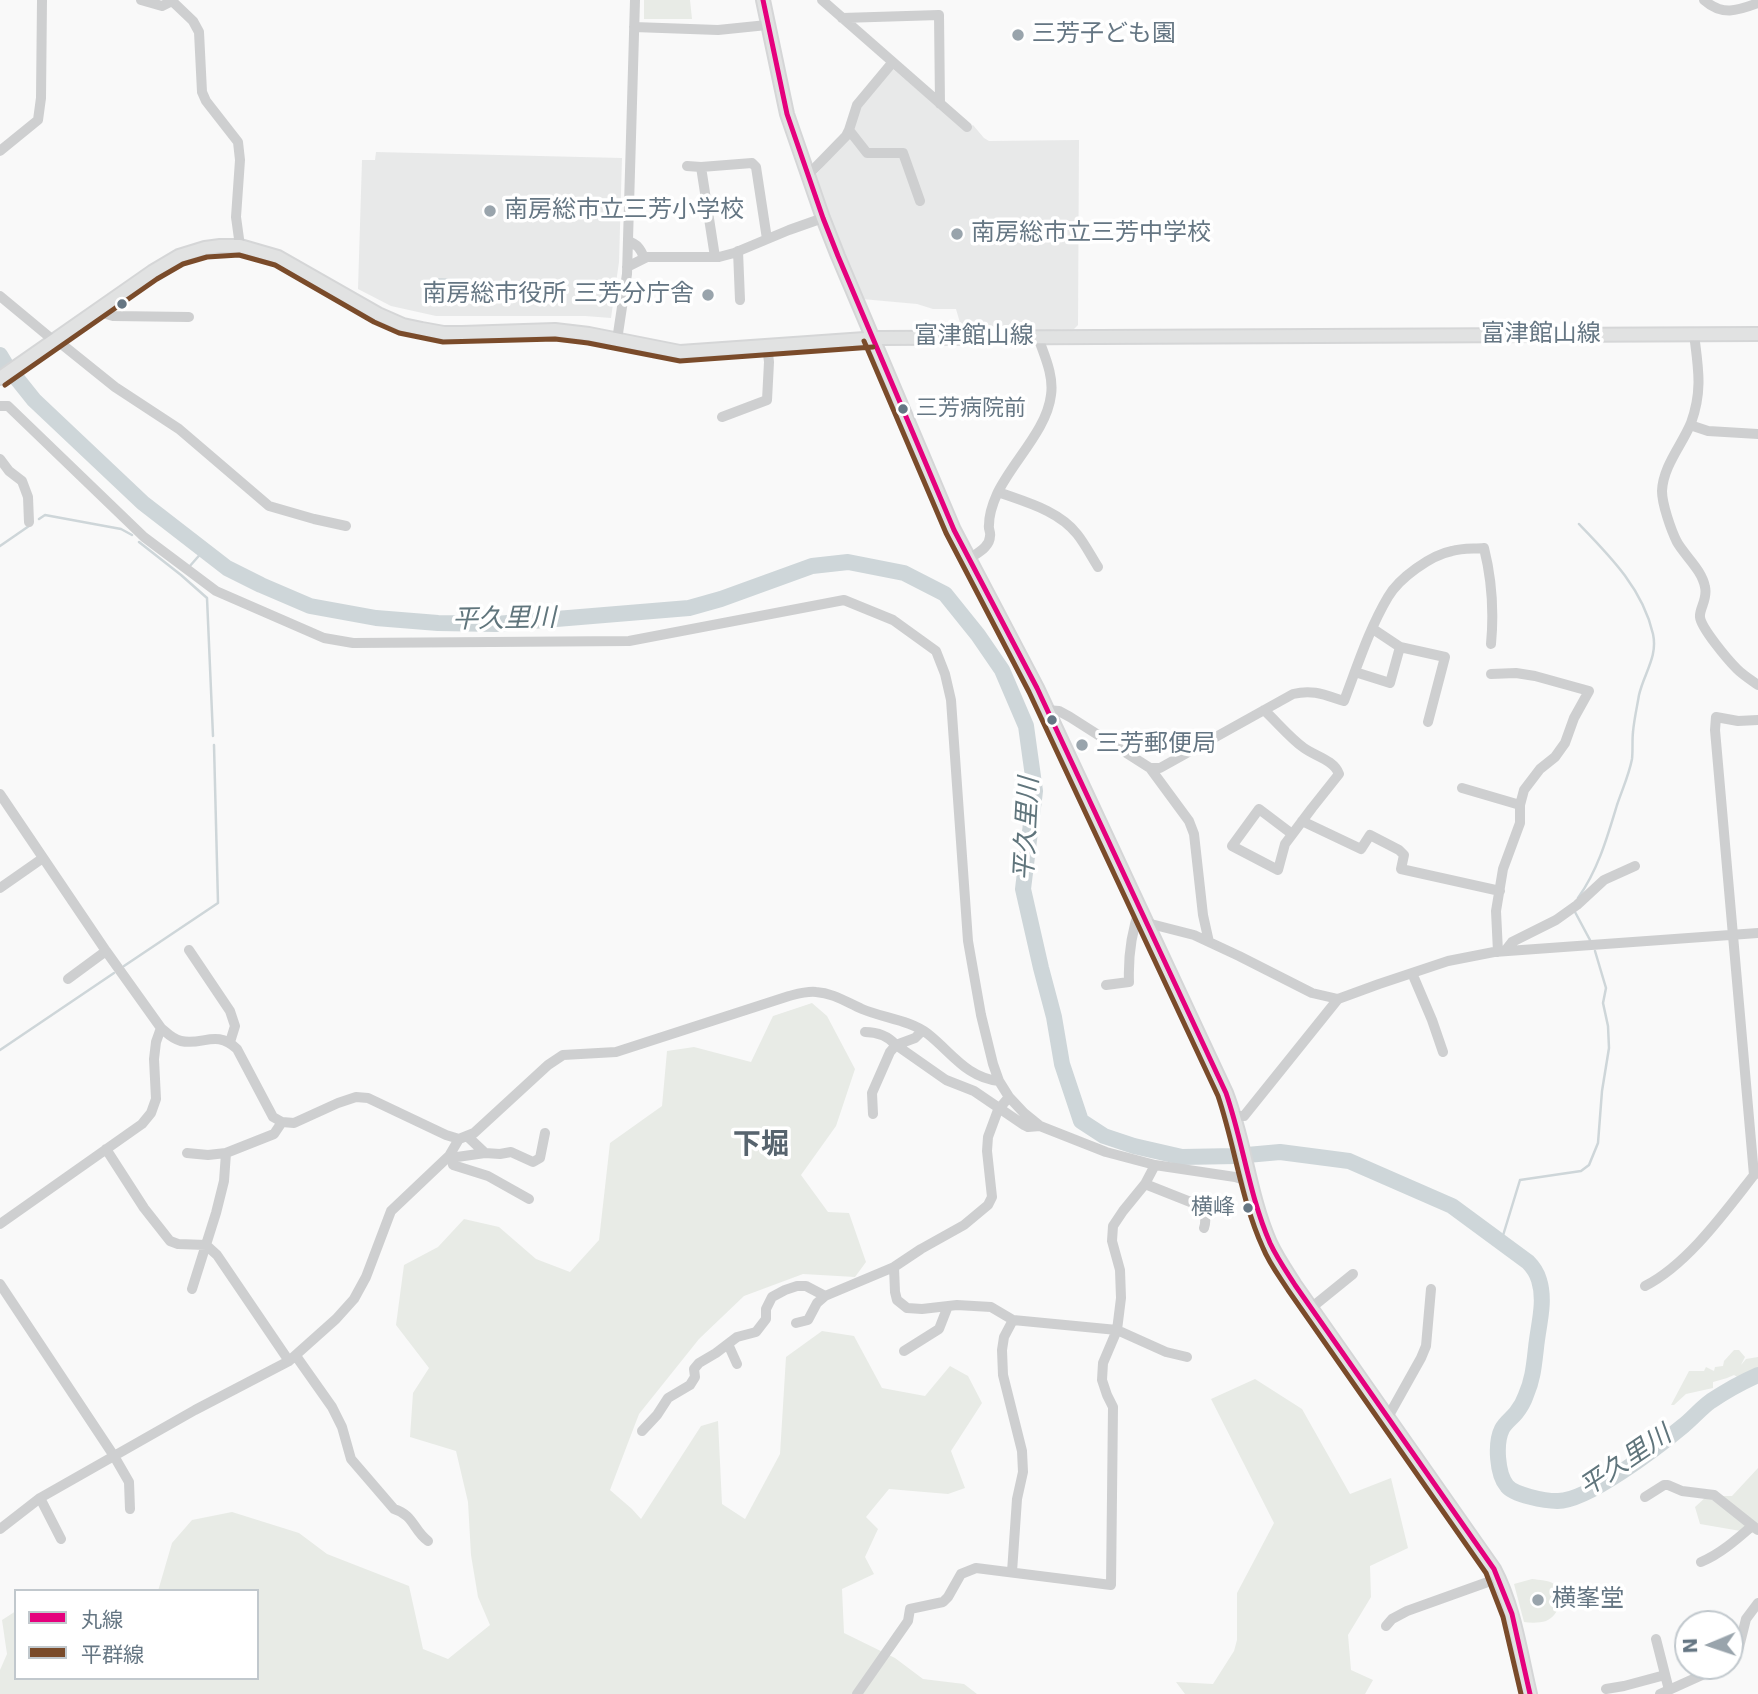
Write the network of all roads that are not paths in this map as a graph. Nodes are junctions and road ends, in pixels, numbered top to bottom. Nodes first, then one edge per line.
1 (42, 0) edge
2 (141, 0) edge
3 (635, 0) edge
4 (763, 0) edge
5 (822, 0) edge
6 (1704, 0) edge
7 (172, 1) edge
8 (1758, 3) edge
9 (842, 18) junction
10 (767, 25) junction
11 (634, 27) junction
12 (892, 63) junction
13 (940, 104) junction
14 (967, 127) dead end
15 (849, 130) junction
16 (0, 151) edge
17 (687, 166) dead end
18 (701, 167) junction
19 (808, 175) junction
20 (920, 201) dead end
21 (822, 218) junction
22 (767, 239) junction
23 (628, 241) junction
24 (240, 246) junction
25 (738, 251) junction
26 (715, 257) junction
27 (644, 258) junction
28 (627, 267) junction
29 (0, 296) edge
30 (740, 300) dead end
31 (96, 312) junction
32 (189, 317) dead end
33 (1694, 334) junction
34 (1758, 334) edge
35 (1038, 337) junction
36 (872, 338) junction
37 (53, 340) junction
38 (617, 340) junction
39 (767, 346) junction
40 (0, 378) edge
41 (0, 407) edge
42 (722, 417) dead end
43 (1690, 425) junction
44 (1758, 434) edge
45 (0, 459) edge
46 (998, 492) junction
47 (29, 522) dead end
48 (346, 526) dead end
49 (969, 559) junction
50 (1098, 567) dead end
51 (1373, 629) junction
52 (1491, 645) dead end
53 (1400, 647) junction
54 (1355, 672) junction
55 (1491, 674) dead end
56 (1758, 685) edge
57 (1046, 710) junction
58 (1265, 710) junction
59 (1758, 720) edge
60 (1428, 722) dead end
61 (1150, 768) junction
62 (1462, 788) dead end
63 (0, 794) edge
64 (1520, 805) junction
65 (1302, 821) junction
66 (1292, 834) junction
67 (43, 858) junction
68 (1635, 866) dead end
69 (0, 888) edge
70 (1500, 891) junction
71 (1140, 908) junction
72 (1147, 923) junction
73 (1758, 933) edge
74 (1732, 935) junction
75 (1209, 942) junction
76 (189, 950) dead end
77 (106, 951) junction
78 (1501, 951) junction
79 (1412, 973) junction
80 (68, 979) dead end
81 (1107, 985) dead end
82 (1339, 999) junction
83 (161, 1028) junction
84 (922, 1031) junction
85 (865, 1032) dead end
86 (230, 1042) junction
87 (896, 1045) junction
88 (1443, 1052) dead end
89 (999, 1082) junction
90 (1009, 1097) junction
91 (1000, 1108) junction
92 (873, 1114) dead end
93 (1236, 1118) junction
94 (282, 1122) junction
95 (1040, 1126) junction
96 (545, 1133) dead end
97 (463, 1138) junction
98 (106, 1149) junction
99 (187, 1153) dead end
100 (226, 1153) junction
101 (485, 1153) junction
102 (1154, 1165) junction
103 (1756, 1174) edge
104 (1250, 1178) junction
105 (1145, 1184) junction
106 (529, 1199) dead end
107 (0, 1224) edge
108 (1204, 1228) dead end
109 (206, 1245) junction
110 (894, 1267) junction
111 (1353, 1274) dead end
112 (0, 1284) edge
113 (1645, 1286) dead end
114 (192, 1289) dead end
115 (1431, 1289) dead end
116 (825, 1296) junction
117 (948, 1306) junction
118 (1311, 1308) junction
119 (1013, 1320) junction
120 (796, 1323) dead end
121 (1116, 1330) junction
122 (728, 1344) junction
123 (904, 1351) dead end
124 (1186, 1357) dead end
125 (292, 1358) junction
126 (737, 1364) dead end
127 (1388, 1417) junction
128 (642, 1431) dead end
129 (114, 1456) junction
130 (1646, 1497) dead end
131 (40, 1498) junction
132 (130, 1510) dead end
133 (1755, 1528) edge
134 (0, 1529) edge
135 (61, 1539) dead end
136 (428, 1541) dead end
137 (1701, 1562) dead end
138 (1012, 1572) junction
139 (1499, 1578) junction
140 (1758, 1603) edge
141 (1386, 1626) dead end
142 (1744, 1627) edge
143 (1656, 1639) dead end
144 (1665, 1675) junction
145 (1691, 1680) edge
146 (1606, 1689) dead end
147 (1665, 1692) edge
148 (857, 1694) edge
149 (1530, 1694) edge

1 - 16 street
2 - 7 street
3 - 11 street
4 - 10 main road
5 - 9 street
6 - 8 street
7 - 24 street
9 - 12 street
9 - 13 street
10 - 11 street
10 - 19 main road
11 - 23 street
12 - 13 street
12 - 15 street
13 - 14 street
15 - 19 street
15 - 20 street
17 - 18 street
18 - 22 street
18 - 26 street
19 - 21 main road
21 - 22 street
21 - 36 main road
22 - 25 street
23 - 27 street
23 - 28 street
24 - 31 main road, 富津館山線
24 - 38 main road, 富津館山線
25 - 26 street
25 - 30 street
26 - 27 street
27 - 28 street
28 - 38 street
29 - 37 street
31 - 32 street
31 - 37 main road, 富津館山線
33 - 34 main road, 富津館山線
33 - 35 main road, 富津館山線
33 - 43 street
35 - 36 main road, 富津館山線
35 - 46 street
36 - 39 main road, 富津館山線
36 - 49 main road
37 - 40 main road, 富津館山線
37 - 48 street
38 - 39 main road, 富津館山線
39 - 42 street
41 - 89 street
43 - 44 street
43 - 56 street
45 - 47 street
46 - 49 street
46 - 50 street
49 - 57 main road
51 - 52 street
51 - 53 street
51 - 54 street
53 - 54 street
53 - 60 street
54 - 58 street
55 - 64 street
57 - 61 street
57 - 71 main road
58 - 61 street
58 - 65 street
59 - 74 street
61 - 75 street
62 - 64 street
63 - 67 street
64 - 70 street
65 - 66 street
65 - 70 street
66 - 66 street
67 - 69 street
67 - 77 street
68 - 78 street
70 - 78 street
71 - 72 main road
71 - 81 street
72 - 75 street
72 - 93 main road
73 - 74 street
74 - 78 street
74 - 103 street
75 - 82 street
76 - 86 street
77 - 80 street
77 - 83 street
78 - 79 street
79 - 82 street
79 - 88 street
82 - 93 street
83 - 86 street
83 - 98 street
84 - 87 street
84 - 89 street
84 - 97 street
85 - 87 street
86 - 94 street
87 - 91 street
87 - 92 street
89 - 90 street
90 - 91 street
90 - 95 street
91 - 95 street
91 - 110 street
93 - 104 main road
94 - 97 street
94 - 100 street
95 - 102 street
96 - 101 street
97 - 101 street
97 - 125 street
98 - 107 street
98 - 109 street
99 - 100 street
100 - 109 street
101 - 106 street
102 - 104 street
102 - 105 street
103 - 113 street
104 - 118 main road
105 - 108 street
105 - 121 street
109 - 114 street
109 - 125 street
110 - 116 street
110 - 117 street
111 - 118 street
112 - 129 street
115 - 127 street
116 - 120 street
116 - 122 street
117 - 119 street
117 - 123 street
118 - 127 main road
119 - 121 street
119 - 138 street
121 - 124 street
121 - 138 street
122 - 126 street
122 - 128 street
125 - 129 street
125 - 136 street
127 - 139 main road
129 - 131 street
129 - 132 street
130 - 133 street
131 - 134 street
131 - 135 street
133 - 137 street
138 - 148 street
139 - 141 street
139 - 149 main road
140 - 142 street
143 - 144 street
144 - 146 street
144 - 147 street
145 - 147 street

